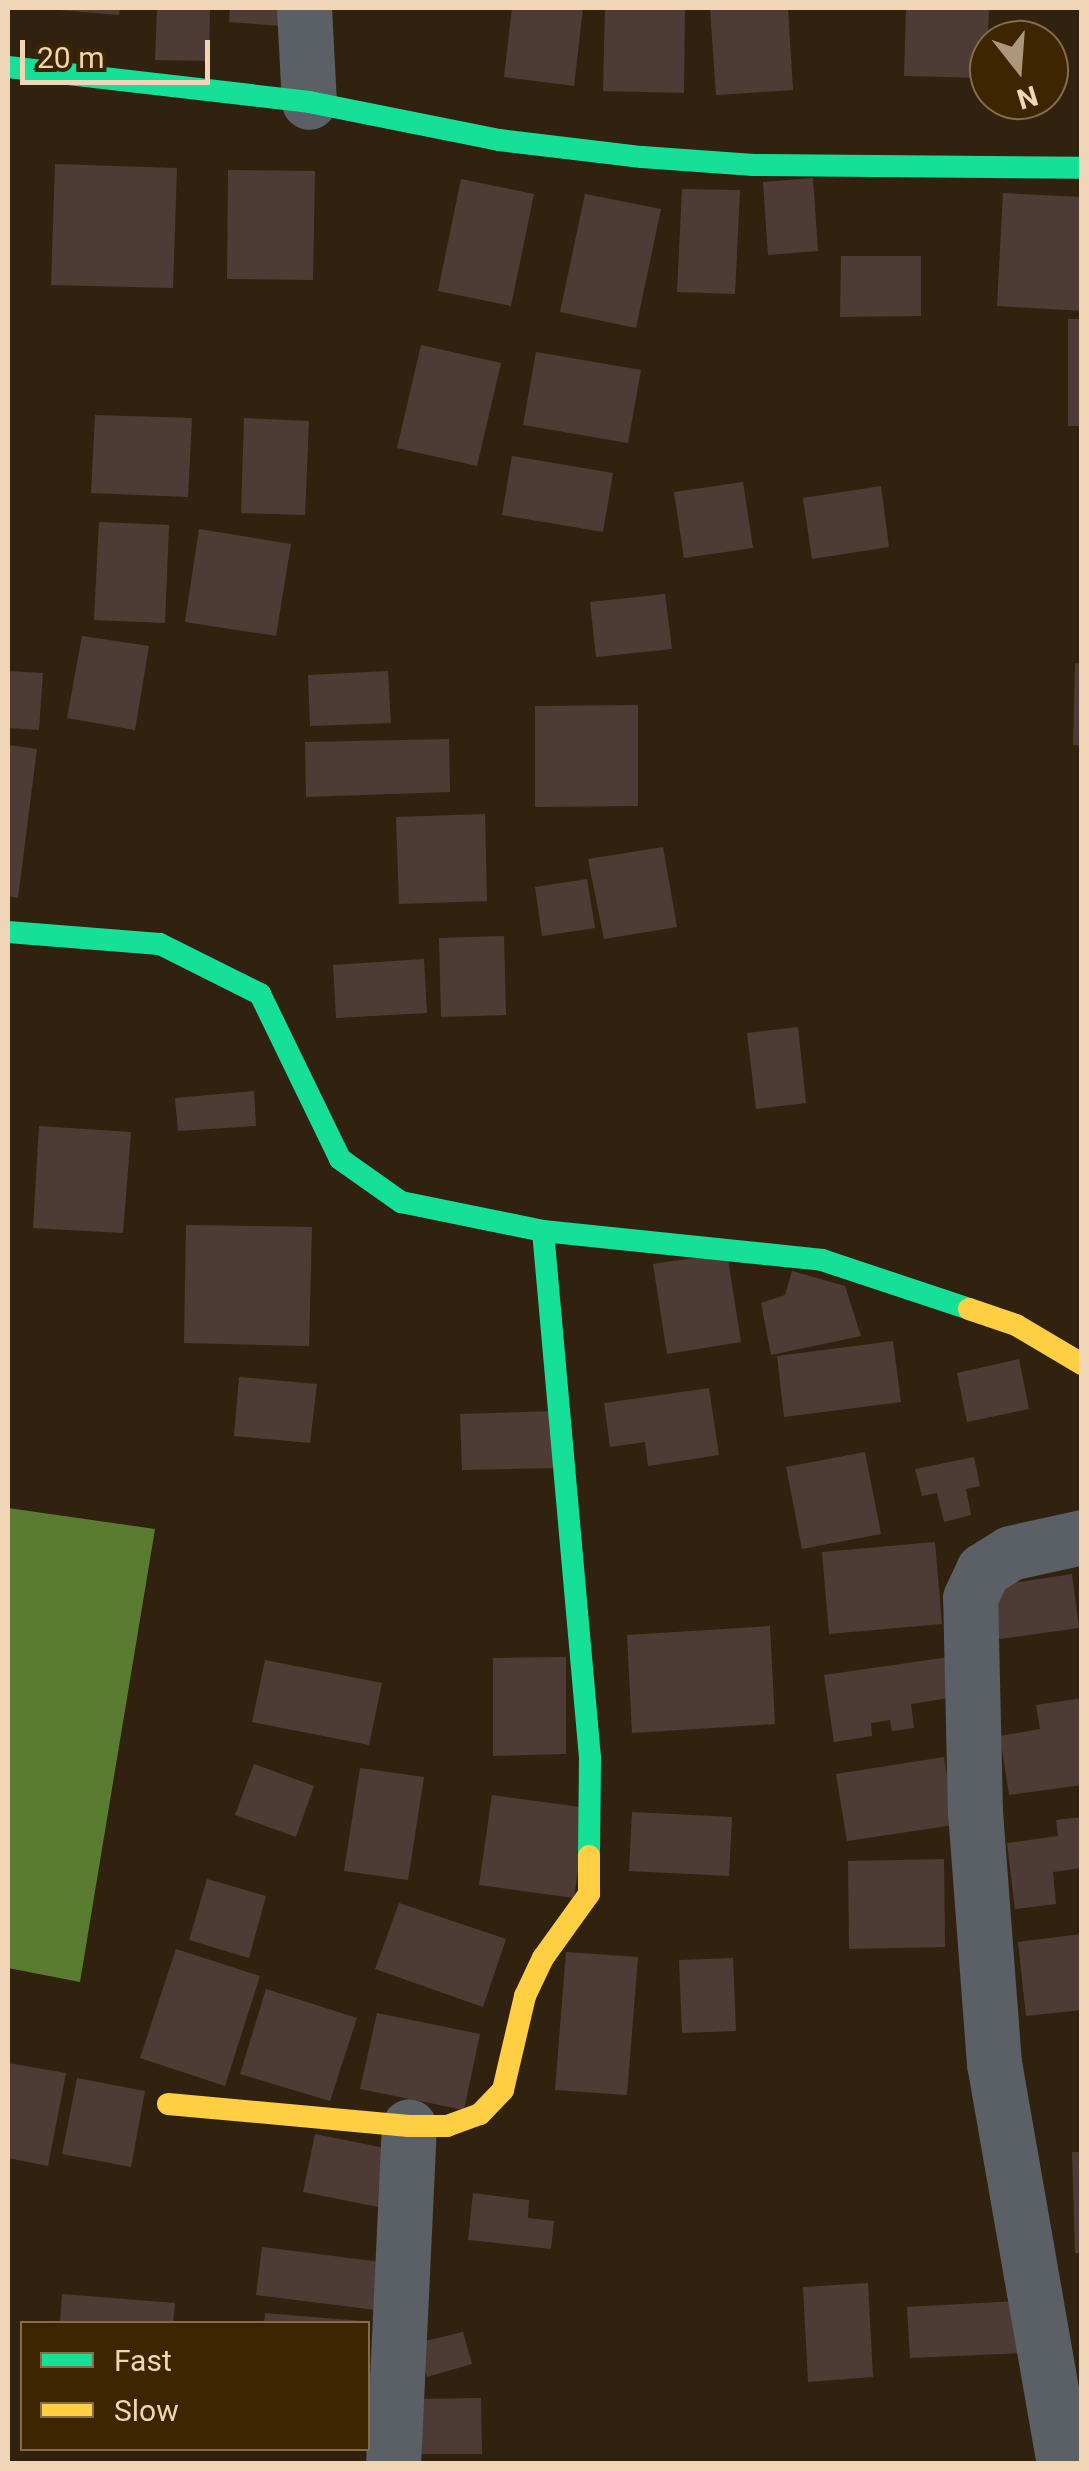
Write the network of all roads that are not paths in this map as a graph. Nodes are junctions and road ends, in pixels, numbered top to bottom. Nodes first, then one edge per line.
1 (304, 8) edge
2 (8, 67) edge
3 (309, 102) junction
4 (1082, 168) edge
5 (8, 932) edge
6 (543, 1231) junction
7 (1082, 1364) edge
8 (1082, 1537) edge
9 (168, 2104) dead end
10 (409, 2126) junction
11 (392, 2464) edge
12 (1064, 2464) edge

1 - 3 street
2 - 3 street
3 - 4 street
5 - 6 street
6 - 7 street
6 - 10 street
8 - 12 street
9 - 10 street
10 - 11 street

